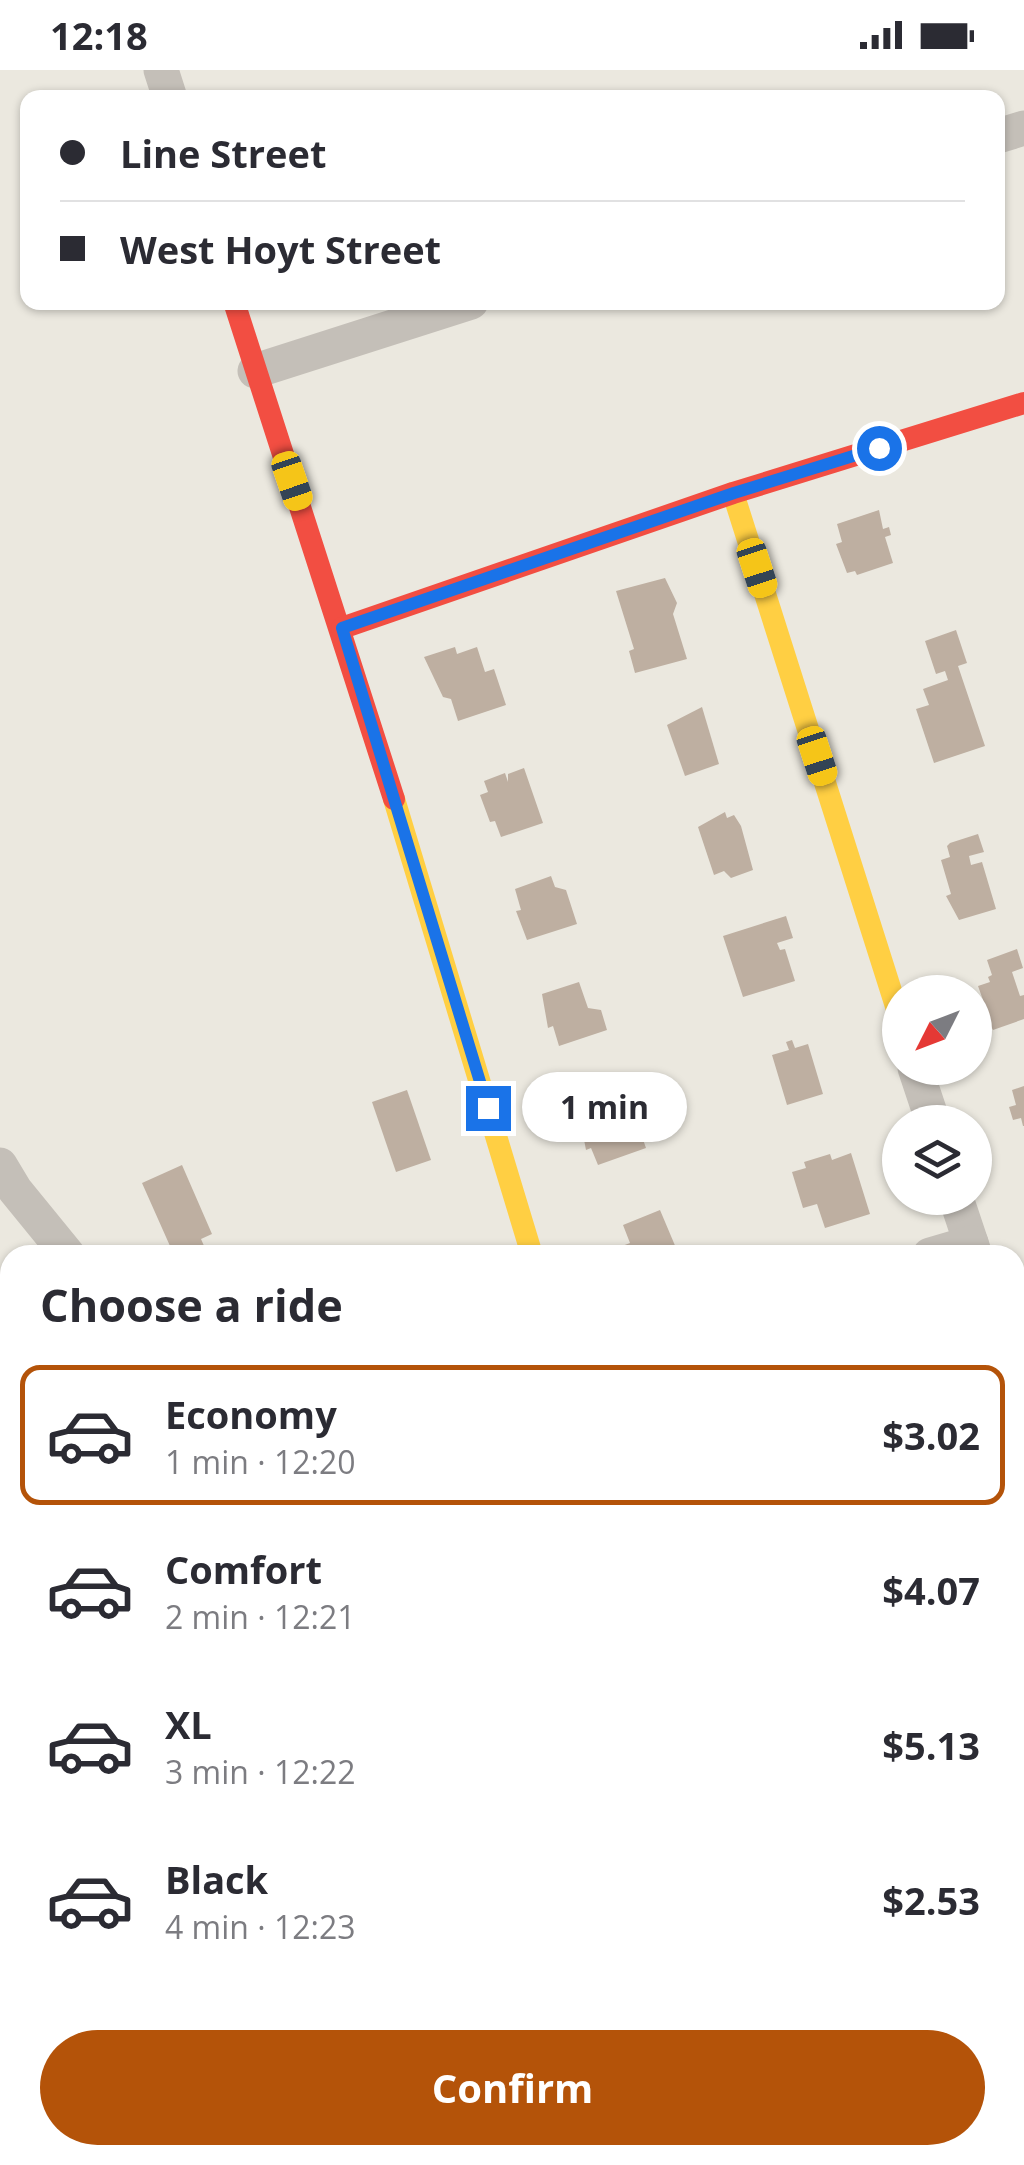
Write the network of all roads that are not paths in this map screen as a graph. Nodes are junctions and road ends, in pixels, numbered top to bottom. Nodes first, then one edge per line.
1 (236, 310) edge
2 (446, 310) edge
3 (255, 371) junction
4 (1024, 403) edge
5 (734, 493) junction
6 (342, 628) junction
7 (886, 975) edge
8 (0, 1165) edge
9 (962, 1215) edge
10 (60, 1245) edge
11 (529, 1245) edge
12 (972, 1245) edge

1 - 3 street
2 - 3 street
3 - 6 street
4 - 5 street
5 - 6 street
5 - 7 street
6 - 11 street
8 - 10 street
9 - 12 street

